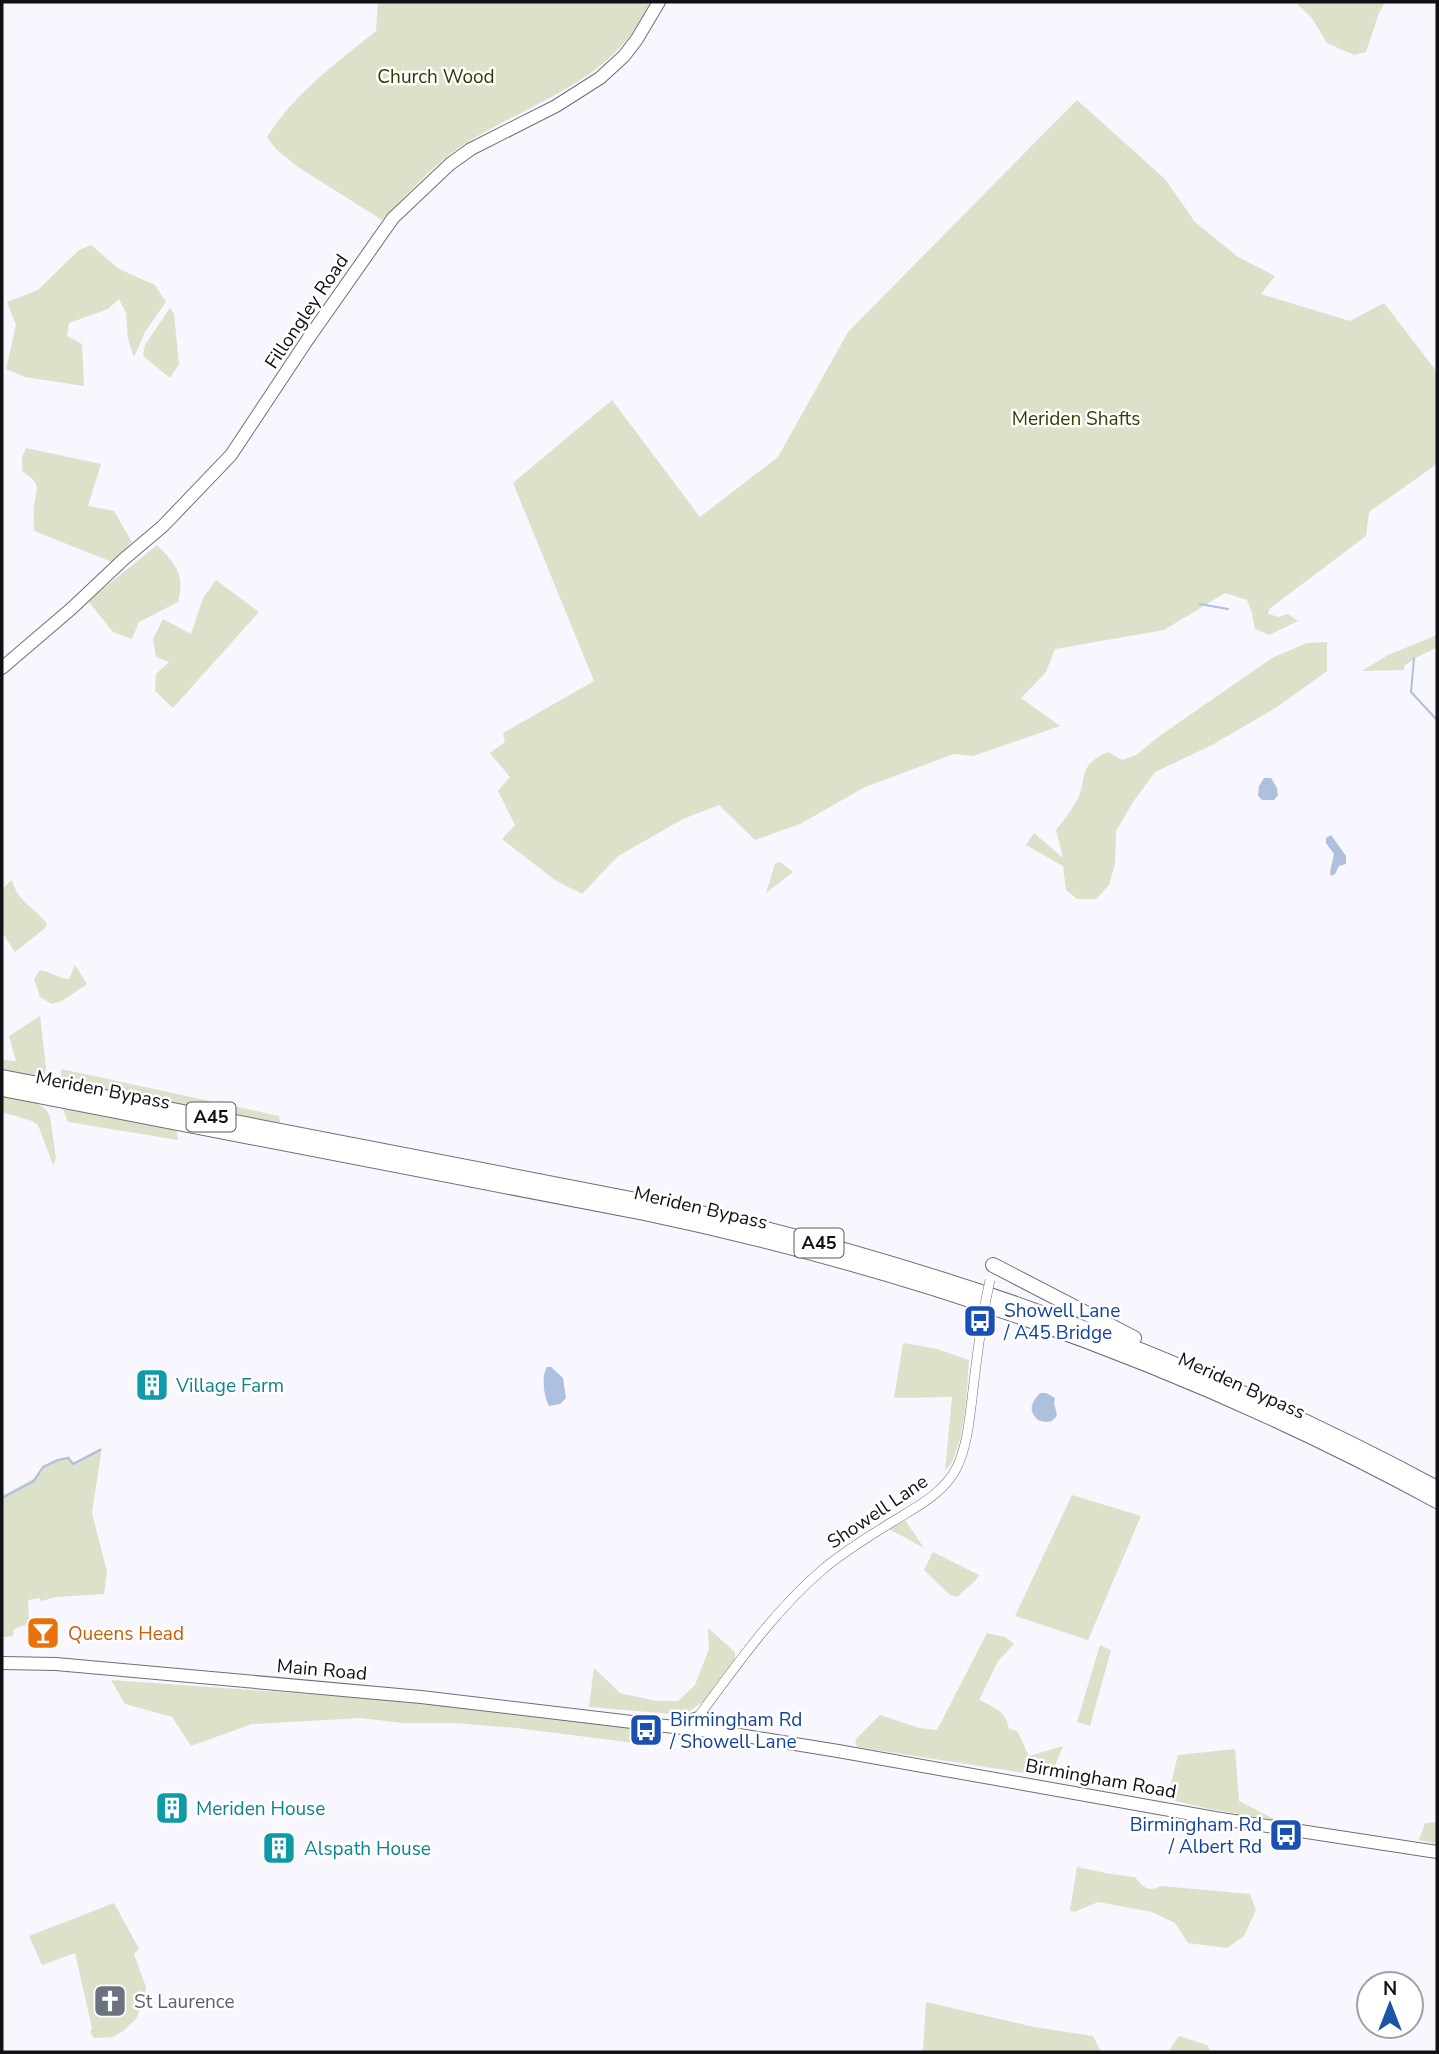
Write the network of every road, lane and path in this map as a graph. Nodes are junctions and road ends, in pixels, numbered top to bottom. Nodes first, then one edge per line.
1 (659, 2) edge
2 (2, 668) edge
3 (2, 1077) edge
4 (2, 1089) edge
5 (419, 1163) junction
6 (457, 1171) junction
7 (992, 1273) joint
8 (1167, 1360) junction
9 (1437, 1488) edge
10 (1437, 1501) edge
11 (2, 1663) edge
12 (702, 1723) junction
13 (1437, 1852) edge

1 - 2 main road, Fillongley Road
3 - 5 highway, Meriden Bypass / A45
4 - 5 highway, Meriden Bypass / A45
5 - 6 highway, Meriden Bypass / A45
6 - 8 highway, Meriden Bypass / A45
6 - 10 highway, Meriden Bypass / A45
7 - 8 highway
7 - 12 street, Showell Lane, bridge
8 - 9 highway, Meriden Bypass / A45
11 - 12 main road, Main Road
12 - 13 main road, Birmingham Road

